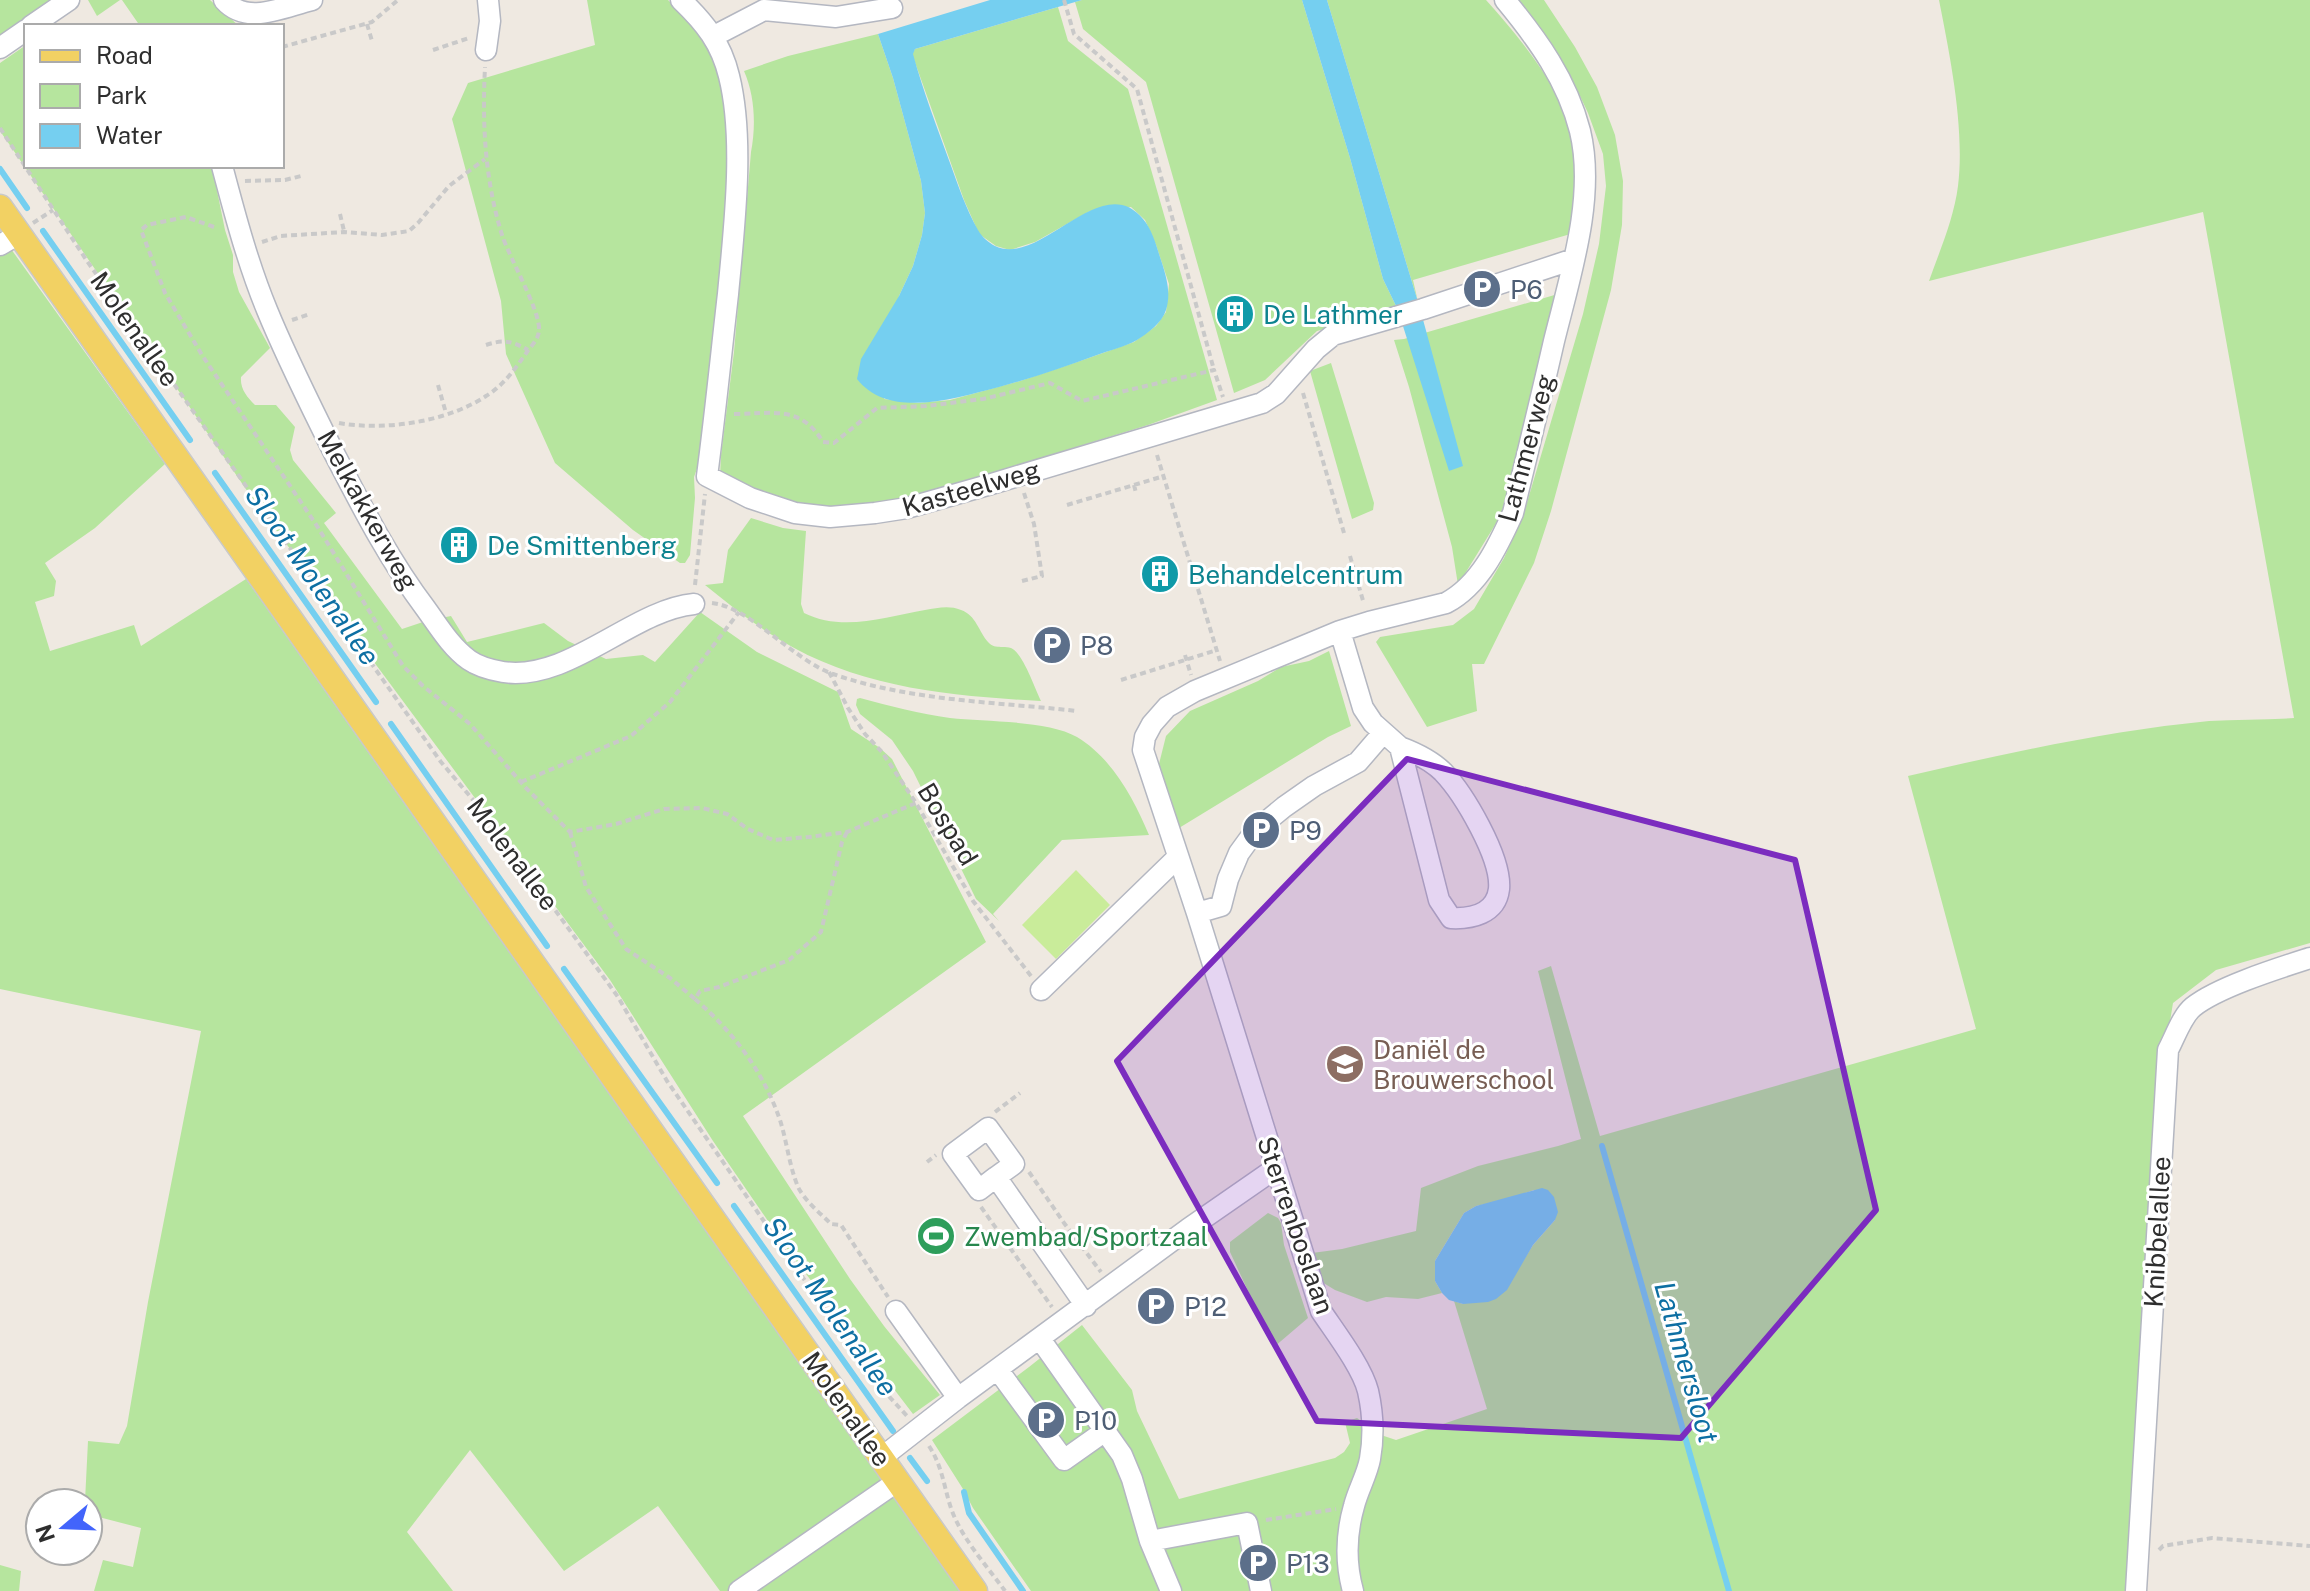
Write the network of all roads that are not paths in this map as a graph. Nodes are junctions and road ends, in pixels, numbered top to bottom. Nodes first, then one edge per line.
1 (69, 0) edge
2 (224, 0) edge
3 (312, 0) edge
4 (488, 0) edge
5 (681, 0) edge
6 (1505, 0) edge
7 (892, 8) dead end
8 (248, 18) edge
9 (34, 24) edge
10 (24, 31) edge
11 (714, 36) junction
12 (487, 41) road end
13 (0, 48) edge
14 (224, 173) edge
15 (0, 207) edge
16 (9, 240) edge
17 (1574, 259) junction
18 (694, 604) road end
19 (1340, 631) junction
20 (1383, 733) junction
21 (1400, 747) junction
22 (1143, 750) joint
23 (1178, 857) junction
24 (1197, 913) junction
25 (2310, 958) edge
26 (1041, 990) road end
27 (1276, 1168) junction
28 (996, 1177) junction
29 (1086, 1306) junction
30 (896, 1311) road end
31 (1040, 1339) junction
32 (998, 1370) junction
33 (958, 1398) junction
34 (1105, 1431) junction
35 (881, 1458) junction
36 (898, 1481) junction
37 (1150, 1541) junction
38 (739, 1591) edge
39 (975, 1591) edge
40 (1171, 1591) edge
41 (1261, 1591) edge
42 (1353, 1591) edge
43 (2136, 1591) edge

1 - 9 street
2 - 8 street
3 - 8 street
4 - 12 street
5 - 11 street
6 - 17 street, Lathmerweg
7 - 11 street
10 - 13 street
11 - 17 street, Kasteelweg
14 - 18 street, Melkakkerweg
15 - 16 main road, Molenallee
16 - 35 main road, Molenallee
17 - 19 street, Lathmerweg
19 - 20 street
19 - 22 street, Lathmerweg
20 - 21 street
20 - 24 street
21 - 21 street
22 - 23 street, Sterrenboslaan
23 - 24 street, Sterrenboslaan
23 - 26 street
24 - 27 street, Sterrenboslaan
25 - 43 street, Knibbelallee
27 - 29 street
27 - 42 street, Sterrenboslaan
28 - 28 street
28 - 29 street
29 - 31 street
30 - 33 street
31 - 32 street
31 - 34 street
32 - 33 street
32 - 34 street
33 - 35 street
34 - 37 street
35 - 36 main road, Molenallee
36 - 38 street
36 - 39 main road, Molenallee
37 - 40 street
37 - 41 street

